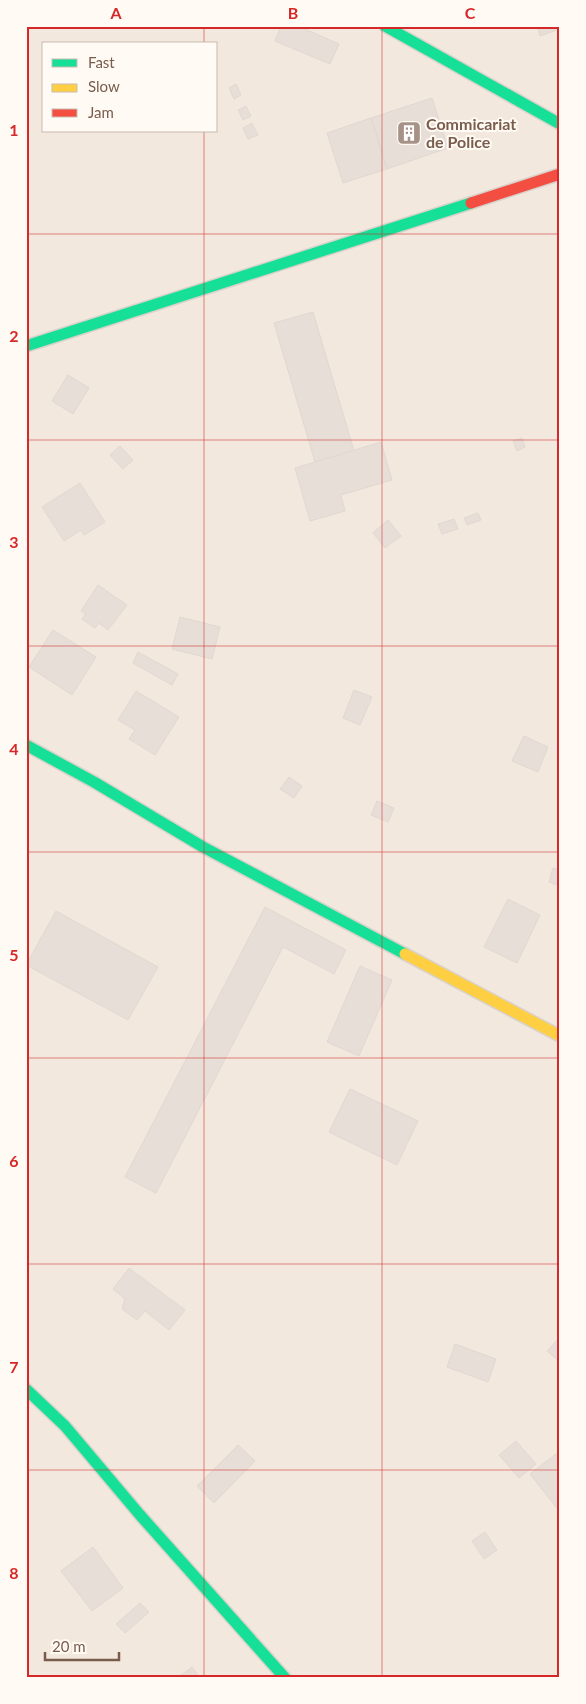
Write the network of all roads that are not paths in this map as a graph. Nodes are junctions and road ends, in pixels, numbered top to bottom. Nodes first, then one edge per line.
1 (385, 26) edge
2 (560, 124) edge
3 (560, 174) edge
4 (26, 346) edge
5 (26, 745) edge
6 (560, 1036) edge
7 (26, 1389) edge
8 (285, 1678) edge

1 - 2 street
3 - 4 street
5 - 6 street
7 - 8 street

